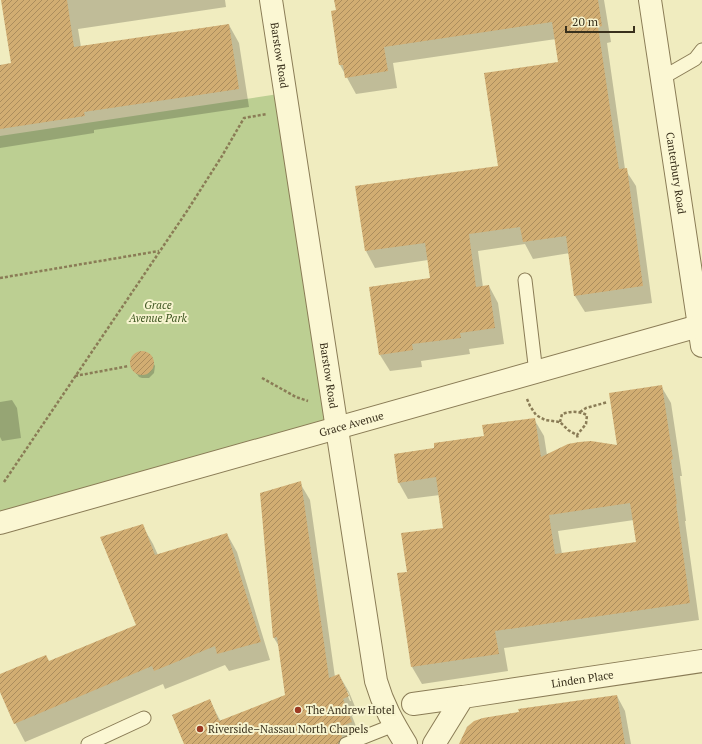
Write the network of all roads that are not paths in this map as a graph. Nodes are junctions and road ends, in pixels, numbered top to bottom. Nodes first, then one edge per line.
1 (271, 0) edge
2 (650, 0) edge
3 (702, 50) edge
4 (662, 78) junction
5 (526, 280) dead end
6 (701, 333) edge
7 (536, 373) junction
8 (337, 429) junction
9 (0, 523) edge
10 (702, 661) edge
11 (462, 697) junction
12 (413, 704) dead end
13 (144, 718) dead end
14 (394, 725) junction
15 (88, 744) edge
16 (346, 744) edge
17 (406, 744) edge
18 (434, 744) edge

1 - 8 street, Barstow Road
2 - 4 street, Canterbury Road
3 - 4 lane
4 - 6 street, Canterbury Road
5 - 7 lane
6 - 7 street, Grace Avenue
7 - 8 street, Grace Avenue
8 - 9 street, Grace Avenue
8 - 14 street, Barstow Road
10 - 11 street, Linden Place
11 - 12 street, Linden Place
11 - 18 street
13 - 15 lane
14 - 16 lane
14 - 17 street, Barstow Road

